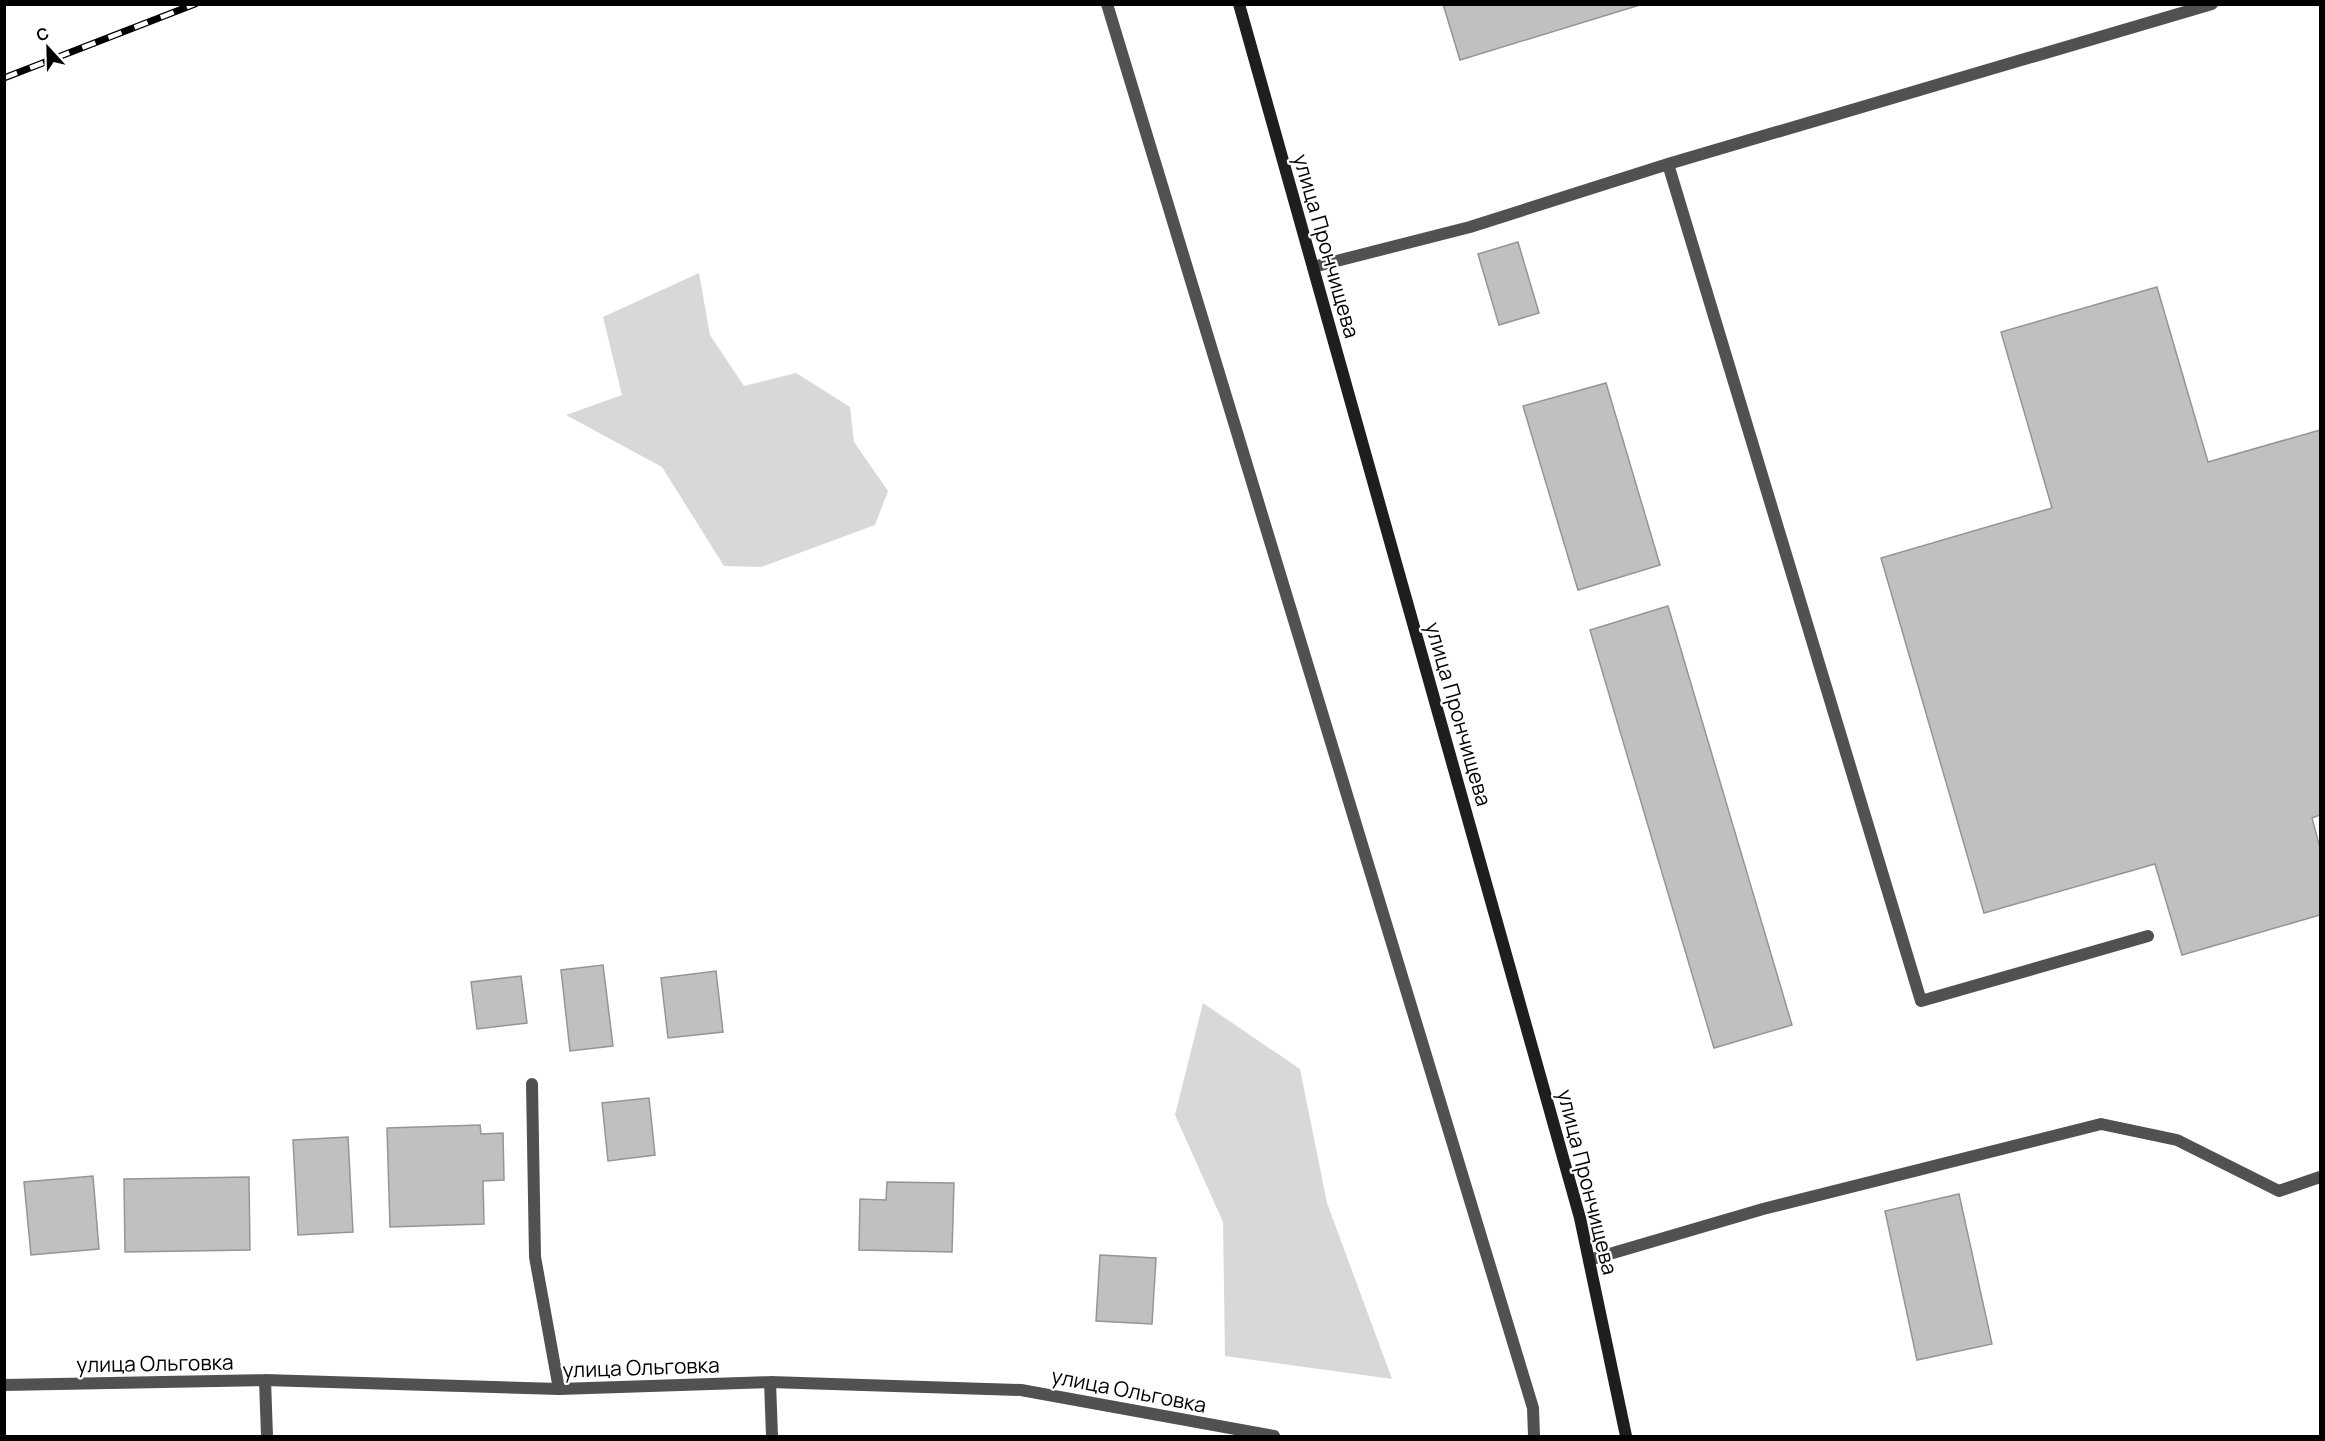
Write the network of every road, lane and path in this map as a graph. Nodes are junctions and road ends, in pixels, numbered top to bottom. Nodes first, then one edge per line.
1 (1107, 4) edge
2 (1239, 4) edge
3 (2212, 4) edge
4 (1668, 164) junction
5 (1313, 267) junction
6 (2148, 936) dead end
7 (532, 1084) dead end
8 (2320, 1177) edge
9 (1589, 1260) junction
10 (265, 1380) junction
11 (770, 1382) junction
12 (4, 1386) edge
13 (559, 1389) junction
14 (267, 1437) edge
15 (772, 1437) edge
16 (1274, 1437) edge
17 (1534, 1437) edge
18 (1626, 1437) edge

1 - 17 street
2 - 5 street, улица Прончищева
3 - 4 street
4 - 5 street
4 - 6 street
5 - 9 street, улица Прончищева
7 - 13 street
8 - 9 street
9 - 18 street, улица Прончищева
10 - 12 street, улица Ольговка
10 - 13 street, улица Ольговка
10 - 14 street
11 - 13 street, улица Ольговка
11 - 15 street
11 - 16 street, улица Ольговка

